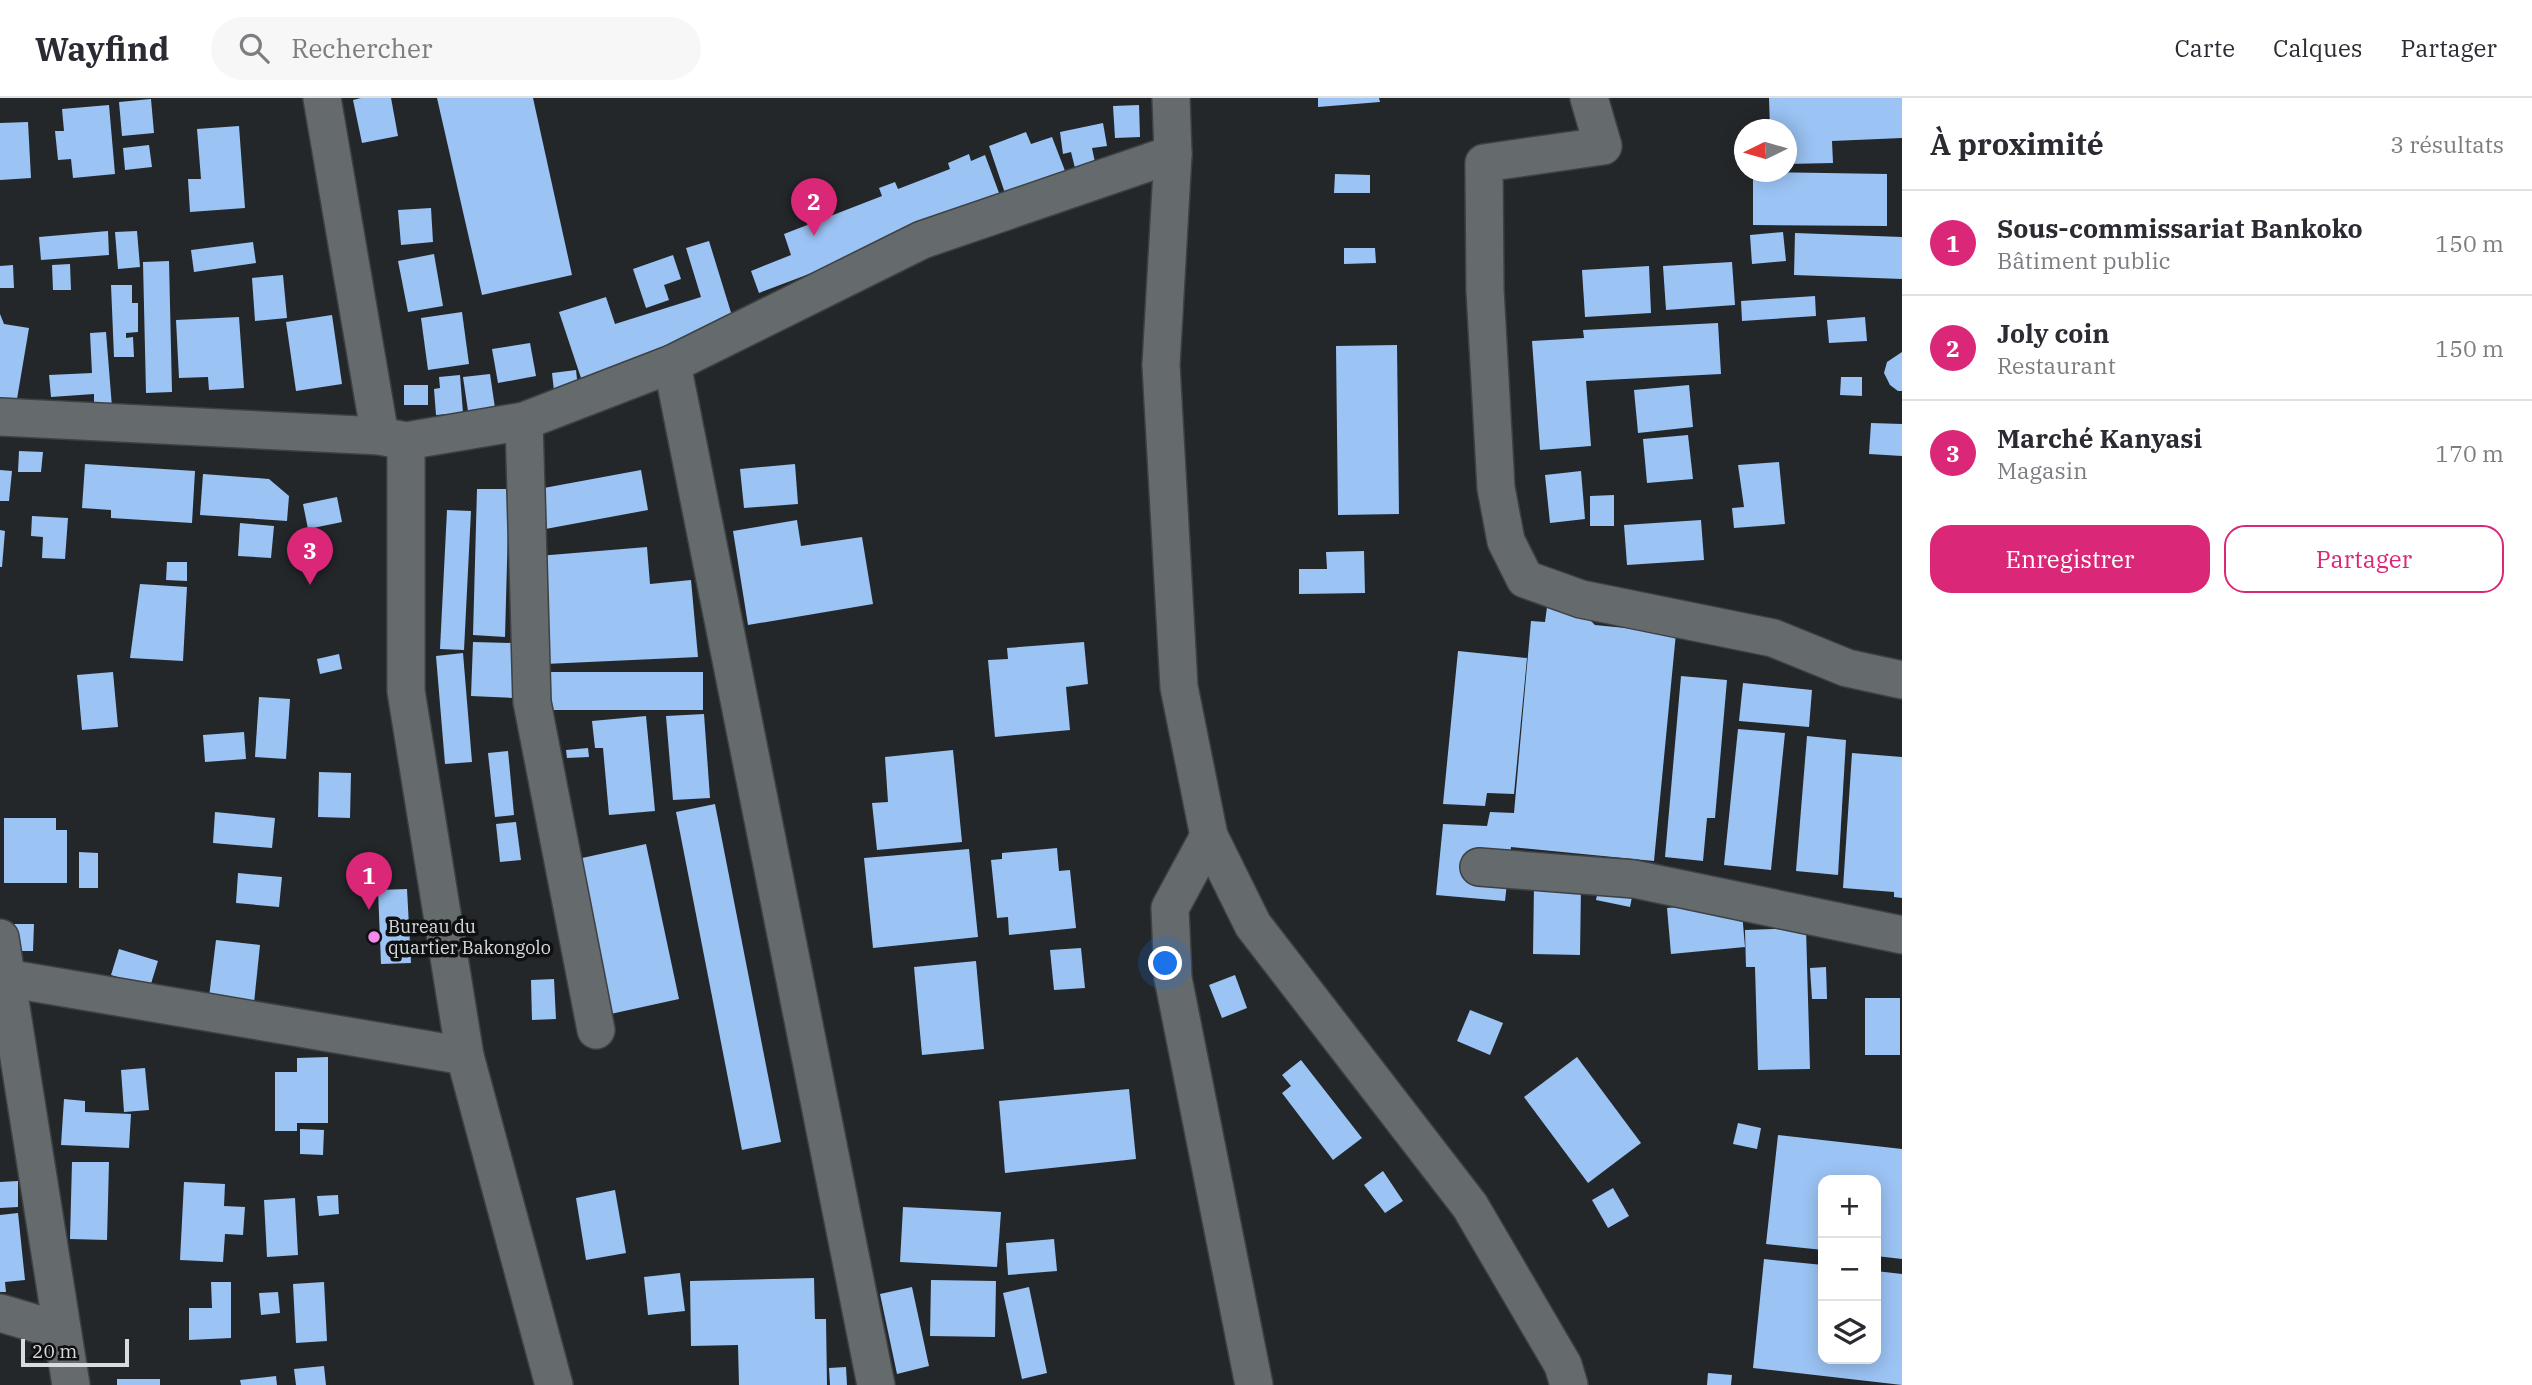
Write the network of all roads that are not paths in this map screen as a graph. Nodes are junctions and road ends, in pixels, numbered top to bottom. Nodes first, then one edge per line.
1 (322, 98) edge
2 (1171, 98) edge
3 (1589, 98) edge
4 (1173, 154) junction
5 (672, 364) junction
6 (0, 417) edge
7 (524, 421) junction
8 (393, 439) junction
9 (1902, 680) edge
10 (1209, 836) junction
11 (1479, 867) dead end
12 (1902, 935) edge
13 (0, 937) edge
14 (4, 978) edge
15 (596, 1030) dead end
16 (465, 1056) junction
17 (0, 1312) edge
18 (61, 1331) junction
19 (71, 1385) edge
20 (554, 1385) edge
21 (876, 1385) edge
22 (1254, 1385) edge
23 (1569, 1385) edge

1 - 8 street
2 - 4 street
3 - 9 street
4 - 5 street
4 - 10 street
5 - 7 street
5 - 21 street
6 - 8 street
7 - 8 street
7 - 15 street
8 - 16 street
10 - 22 street
10 - 23 street
11 - 12 street
13 - 14 street
14 - 16 street
14 - 18 street
16 - 20 street
17 - 18 street
18 - 19 street

